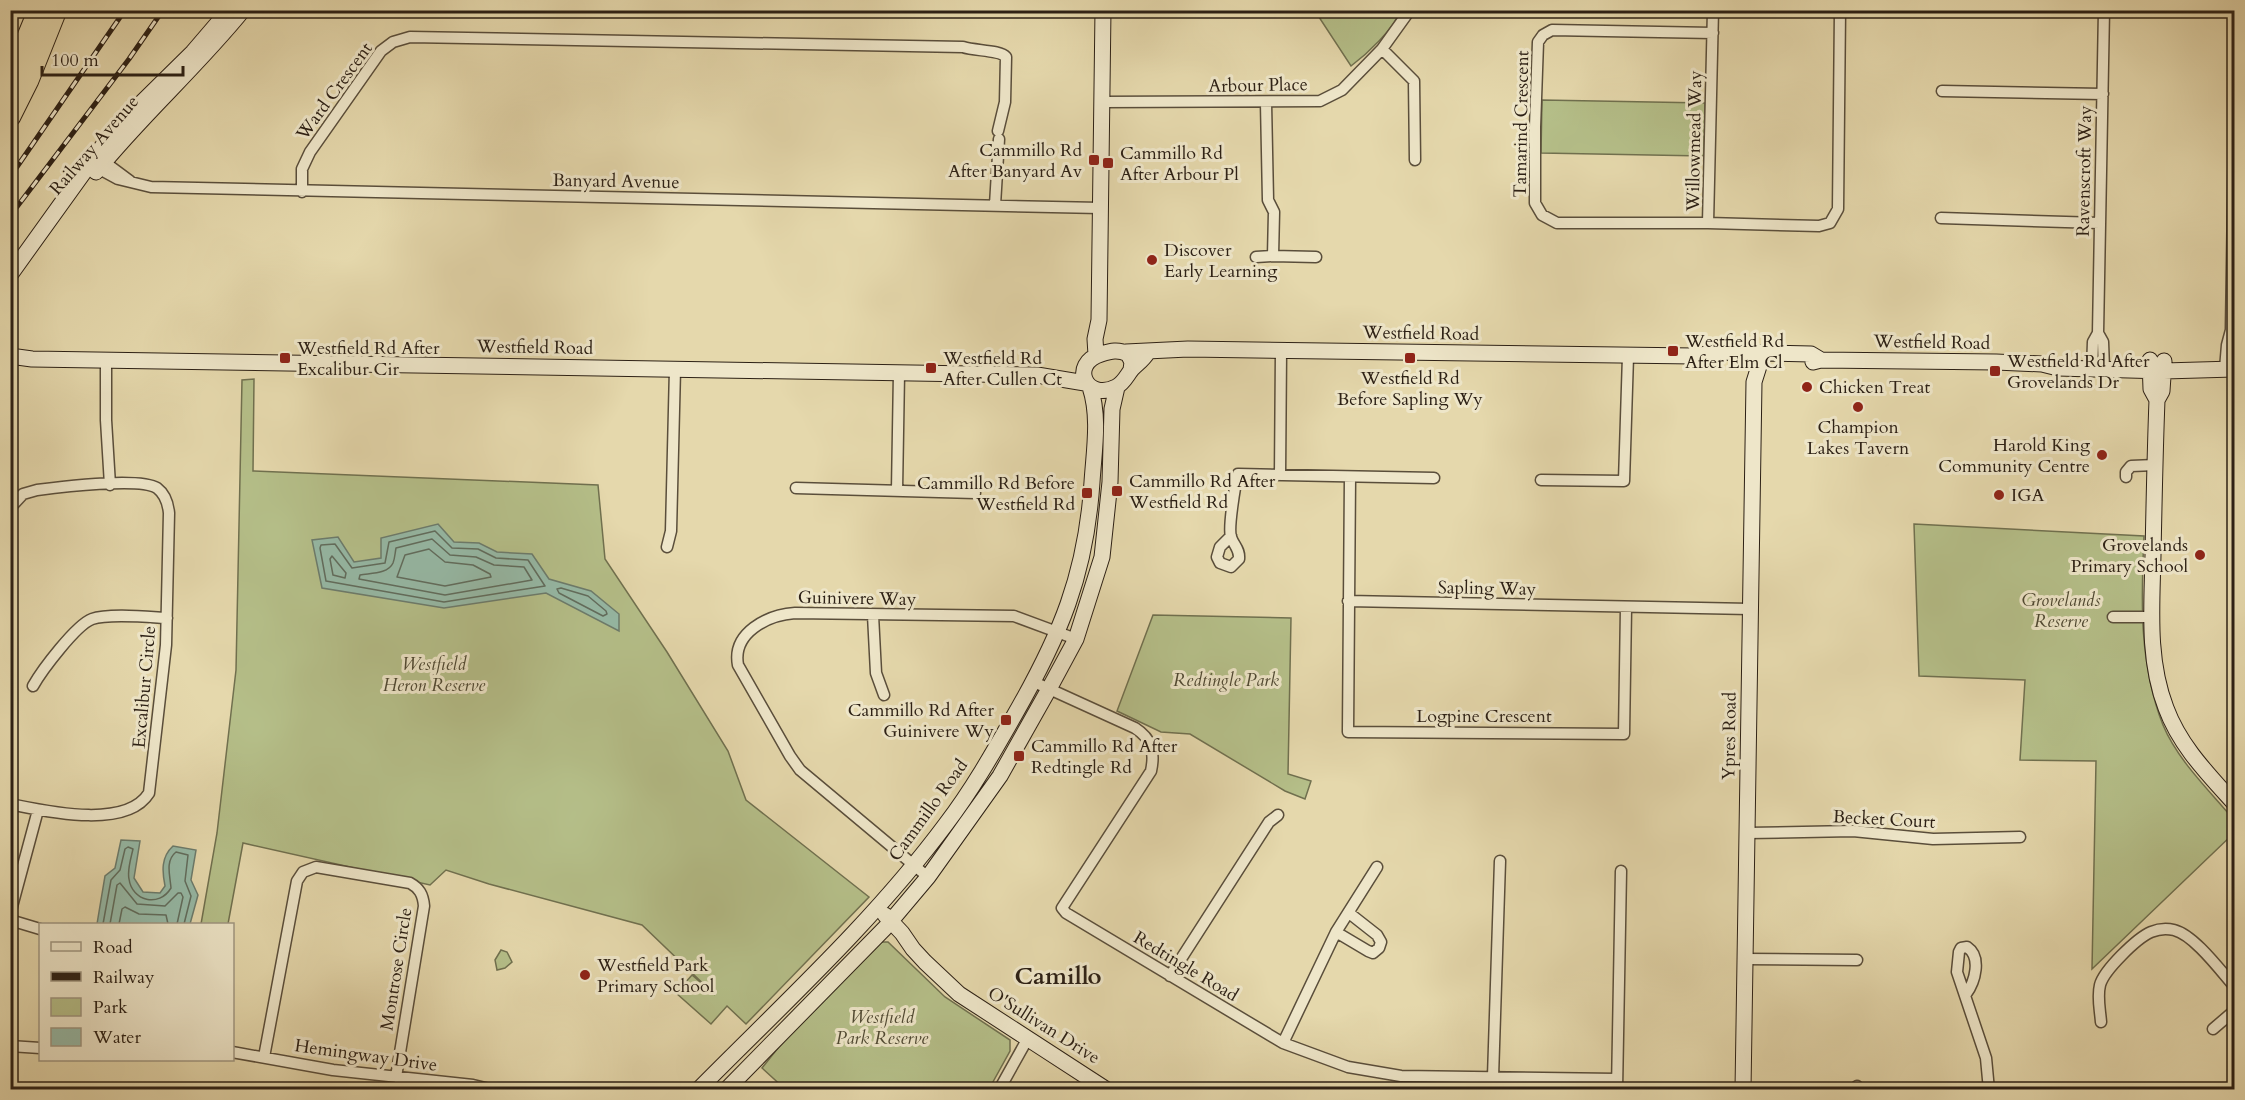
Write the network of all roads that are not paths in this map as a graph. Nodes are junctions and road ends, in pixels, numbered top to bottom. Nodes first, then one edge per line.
1 (39, 10) edge
2 (56, 10) edge
3 (228, 10) edge
4 (243, 10) edge
5 (1103, 10) edge
6 (1410, 10) edge
7 (1713, 10) edge
8 (1840, 10) edge
9 (2104, 10) edge
10 (1713, 33) junction
11 (1382, 49) junction
12 (10, 80) edge
13 (174, 86) junction
14 (1942, 91) dead end
15 (2103, 94) junction
16 (1103, 102) junction
17 (1266, 103) junction
18 (130, 114) junction
19 (10, 116) edge
20 (2235, 134) edge
21 (1415, 160) dead end
22 (98, 162) junction
23 (302, 192) junction
24 (995, 205) junction
25 (1100, 208) junction
26 (1941, 218) dead end
27 (2234, 219) edge
28 (1708, 223) junction
29 (2099, 223) junction
30 (1273, 256) junction
31 (1256, 257) dead end
32 (1316, 257) dead end
33 (12, 275) edge
34 (1099, 320) junction
35 (2231, 330) junction
36 (2235, 342) edge
37 (1119, 351) junction
38 (1281, 351) junction
39 (1148, 352) junction
40 (10, 356) edge
41 (1096, 356) junction
42 (1628, 356) junction
43 (1754, 358) junction
44 (32, 359) junction
45 (106, 360) junction
46 (10, 364) edge
47 (2098, 364) junction
48 (2230, 364) edge
49 (2157, 365) junction
50 (675, 369) junction
51 (1131, 370) junction
52 (899, 373) junction
53 (1087, 379) junction
54 (1117, 387) junction
55 (2155, 465) junction
56 (1280, 475) junction
57 (1350, 477) junction
58 (2126, 477) dead end
59 (1434, 478) dead end
60 (1541, 480) dead end
61 (110, 484) junction
62 (796, 488) dead end
63 (897, 490) junction
64 (975, 493) dead end
65 (10, 508) edge
66 (1231, 536) dead end
67 (668, 547) dead end
68 (1348, 601) junction
69 (1626, 608) junction
70 (1750, 609) junction
71 (873, 615) junction
72 (2113, 617) dead end
73 (2152, 617) junction
74 (167, 618) junction
75 (1059, 631) junction
76 (1076, 639) junction
77 (1034, 682) junction
78 (33, 686) dead end
79 (1049, 689) junction
80 (884, 695) dead end
81 (2235, 803) edge
82 (10, 804) edge
83 (38, 810) junction
84 (1278, 815) dead end
85 (1747, 833) junction
86 (2020, 837) dead end
87 (1500, 861) dead end
88 (913, 865) junction
89 (1377, 867) dead end
90 (1621, 870) dead end
91 (928, 877) junction
92 (874, 911) junction
93 (1349, 913) junction
94 (10, 914) edge
95 (10, 921) edge
96 (888, 924) junction
97 (39, 929) edge
98 (1336, 932) junction
99 (1745, 959) junction
100 (1857, 960) dead end
101 (1170, 976) junction
102 (2235, 986) edge
103 (1966, 994) dead end
104 (2235, 1011) edge
105 (2101, 1022) dead end
106 (2213, 1029) dead end
107 (1028, 1038) junction
108 (1283, 1043) junction
109 (10, 1046) edge
110 (39, 1048) edge
111 (234, 1052) edge
112 (264, 1057) junction
113 (396, 1077) junction
114 (1492, 1077) junction
115 (1617, 1084) edge
116 (1104, 1087) edge
117 (494, 1089) edge
118 (698, 1089) edge
119 (726, 1089) edge
120 (999, 1089) edge
121 (1117, 1089) edge
122 (1743, 1089) edge
123 (1989, 1089) edge

1 - 12 highway
2 - 19 highway
3 - 18 main road, Railway Avenue
4 - 13 main road, Railway Avenue
5 - 16 main road
6 - 11 street, Arbour Place
7 - 10 street, Willowmead Way
8 - 28 street, Willowmead Way
9 - 15 street, Ravenscroft Way
10 - 28 street, Willowmead Way
10 - 28 street, Tamarind Crescent
11 - 17 street, Arbour Place
11 - 21 street
13 - 18 main road
13 - 22 main road, Railway Avenue
14 - 15 street
15 - 29 street, Ravenscroft Way
16 - 17 street, Arbour Place
16 - 25 main road
17 - 30 street
18 - 22 main road, Railway Avenue
20 - 27 street
22 - 23 street, Banyard Avenue
22 - 33 main road, Railway Avenue
23 - 24 street, Banyard Avenue
23 - 24 street, Ward Crescent
24 - 25 street, Banyard Avenue
25 - 34 main road
26 - 29 street
27 - 35 street
29 - 47 street, Ravenscroft Way
30 - 31 street
30 - 32 street
34 - 37 main road
34 - 41 main road
35 - 36 street
35 - 48 street
37 - 39 main road, Westfield Road
37 - 41 main road
37 - 51 main road
38 - 39 main road, Westfield Road
38 - 42 main road, Westfield Road
38 - 56 street
39 - 51 main road
40 - 44 main road, Westfield Road
41 - 53 main road
42 - 43 main road, Westfield Road
42 - 60 street
43 - 47 main road, Westfield Road
43 - 70 main road, Ypres Road
44 - 45 main road, Westfield Road
44 - 46 main road, Westfield Road
45 - 50 main road, Westfield Road
45 - 61 street
47 - 49 main road, Westfield Road
48 - 49 main road, Westfield Road
49 - 55 main road
50 - 52 main road, Westfield Road
50 - 67 street
51 - 54 main road
52 - 53 main road, Westfield Road
52 - 63 street
53 - 54 main road
53 - 75 main road, Cammillo Road
54 - 76 main road
55 - 58 street
55 - 73 main road
56 - 57 street
56 - 66 street
57 - 59 street
57 - 68 street
61 - 65 street, Excalibur Circle
61 - 74 street, Excalibur Circle
62 - 63 street
63 - 64 street
68 - 69 street, Sapling Way
68 - 69 street, Logpine Crescent
69 - 70 street, Sapling Way
70 - 85 main road, Ypres Road
71 - 75 street, Guinivere Way
71 - 80 street
71 - 88 street, Guinivere Way
72 - 73 street
73 - 81 main road
74 - 78 street
74 - 83 street, Excalibur Circle
75 - 76 street, Guinivere Way
75 - 77 main road, Cammillo Road
76 - 79 main road
77 - 79 street, Redtingle Road
77 - 88 main road, Cammillo Road
79 - 91 main road
79 - 101 street, Redtingle Road
82 - 83 street, Excalibur Circle
83 - 94 street
84 - 101 street
85 - 86 street, Becket Court
85 - 99 main road, Ypres Road
87 - 114 street
88 - 91 street, Guinivere Way
88 - 92 main road, Cammillo Road
89 - 93 street
90 - 115 street
91 - 96 main road
92 - 96 main road, O'Sullivan Drive
92 - 118 main road, Cammillo Road
93 - 98 street
93 - 98 street
95 - 97 street
96 - 107 main road, O'Sullivan Drive
96 - 119 main road
98 - 108 street
99 - 100 street
99 - 122 main road, Ypres Road
101 - 108 street, Redtingle Road
102 - 105 street
103 - 123 street
104 - 106 street
107 - 116 main road, O'Sullivan Drive
107 - 120 street
108 - 114 street, Redtingle Road
109 - 110 street
111 - 112 street, Hemingway Drive
112 - 113 street, Hemingway Drive
112 - 113 street, Montrose Circle
113 - 117 street, Hemingway Drive
114 - 115 street, Redtingle Road
116 - 121 main road, O'Sullivan Drive

